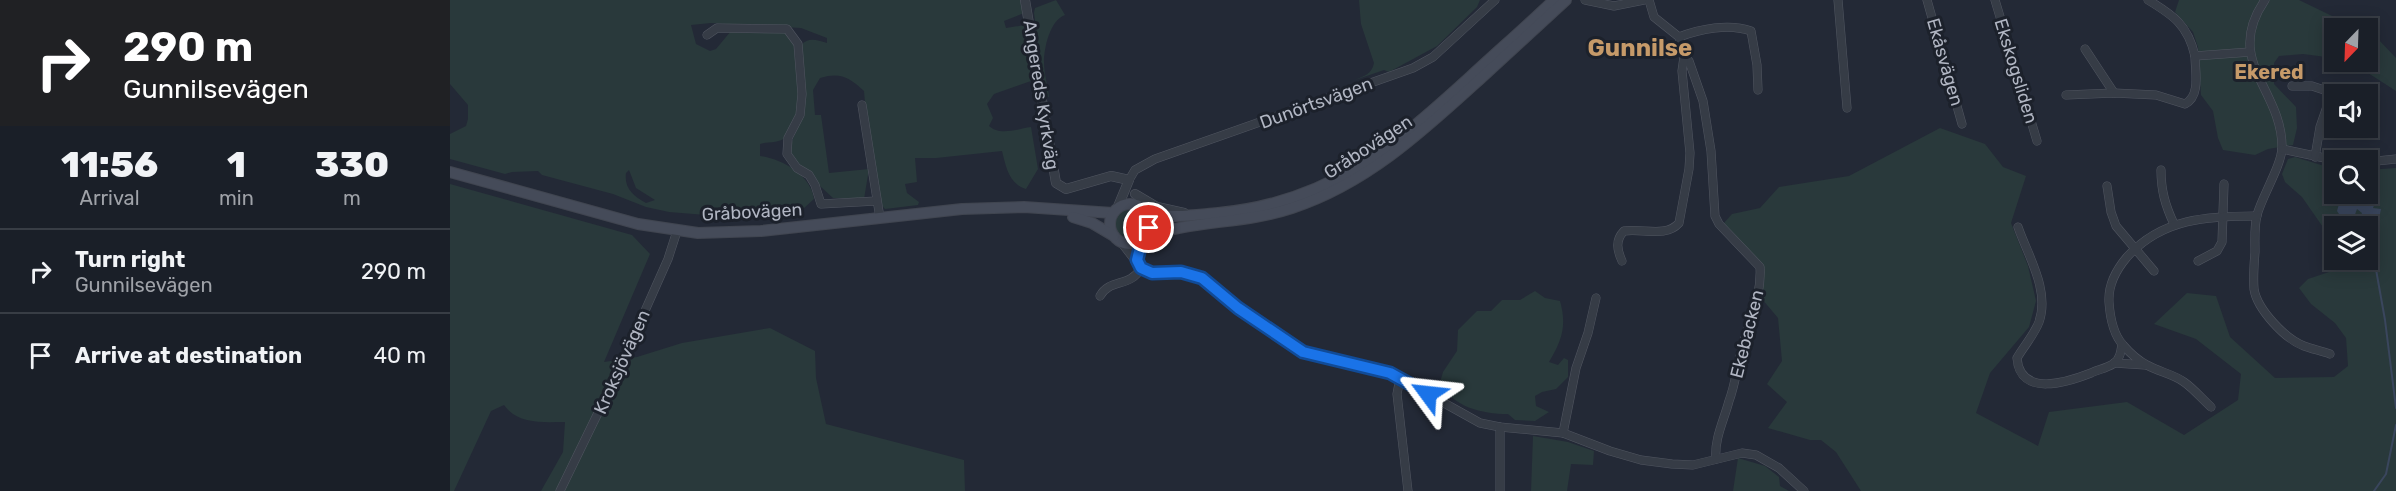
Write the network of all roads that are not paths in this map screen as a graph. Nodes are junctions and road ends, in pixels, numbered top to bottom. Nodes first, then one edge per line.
1 (1025, 0) edge
2 (1496, 0) edge
3 (1554, 0) edge
4 (1566, 0) edge
5 (1585, 0) edge
6 (1644, 0) edge
7 (1649, 0) edge
8 (1838, 0) edge
9 (1927, 0) edge
10 (1995, 0) edge
11 (2148, 0) edge
12 (2265, 0) edge
13 (707, 35) dead end
14 (1679, 37) junction
15 (2085, 49) dead end
16 (2250, 52) junction
17 (2195, 56) junction
18 (1684, 57) junction
19 (2292, 86) dead end
20 (1758, 90) dead end
21 (2324, 90) edge
22 (2114, 93) junction
23 (2066, 95) dead end
24 (862, 105) dead end
25 (1847, 108) dead end
26 (2324, 117) edge
27 (1962, 124) dead end
28 (2037, 141) dead end
29 (2282, 149) junction
30 (2315, 157) junction
31 (2324, 158) edge
32 (2396, 159) edge
33 (2378, 161) edge
34 (2161, 170) dead end
35 (450, 172) edge
36 (1129, 182) junction
37 (2224, 184) dead end
38 (2107, 186) dead end
39 (1135, 194) junction
40 (876, 201) junction
41 (992, 208) junction
42 (1142, 209) junction
43 (1115, 211) junction
44 (1192, 215) junction
45 (2224, 216) junction
46 (2257, 216) junction
47 (880, 218) junction
48 (2174, 224) junction
49 (2018, 227) dead end
50 (676, 231) junction
51 (1143, 238) junction
52 (1118, 239) junction
53 (2135, 249) junction
54 (1622, 261) dead end
55 (2198, 261) dead end
56 (1139, 264) junction
57 (2154, 271) dead end
58 (1100, 296) dead end
59 (1596, 298) dead end
60 (2122, 344) junction
61 (2331, 354) dead end
62 (2114, 363) junction
63 (2147, 365) junction
64 (1400, 378) junction
65 (2211, 408) dead end
66 (1500, 427) junction
67 (1563, 433) junction
68 (1716, 459) junction
69 (560, 491) edge
70 (1408, 491) edge
71 (1500, 491) edge
72 (1804, 491) edge

1 - 36 street, Angereds Kyrkväg
2 - 36 street, Dunörtsvägen
3 - 44 main road, Gråbovägen
4 - 51 main road, Gråbovägen
5 - 6 street
7 - 14 street
8 - 25 street
9 - 27 street, Ekåsvägen
10 - 28 street, Ekskogsliden
11 - 17 street
12 - 16 street
13 - 40 street
14 - 18 street
14 - 20 street
15 - 22 street
16 - 17 street
16 - 29 street
17 - 22 street
18 - 54 street
18 - 68 street, Ekebacken
19 - 21 street
22 - 23 street
24 - 40 street
26 - 30 street
29 - 30 street
29 - 46 street
30 - 31 street
32 - 33 street
34 - 48 street
35 - 50 main road, Gråbovägen
36 - 39 street
36 - 43 street, Dunörtsvägen
37 - 45 street
38 - 53 street
39 - 42 street
39 - 44 street
40 - 47 street
41 - 43 main road, Gråbovägen
41 - 47 main road, Gråbovägen
41 - 52 main road, Gråbovägen
42 - 43 main road
42 - 44 main road, Gråbovägen
42 - 51 main road
43 - 52 main road
45 - 46 street
45 - 48 street
45 - 55 street
46 - 61 street
47 - 50 main road, Gråbovägen
48 - 53 street
49 - 62 street
50 - 69 street, Kroksjövägen
51 - 52 main road
51 - 56 street
52 - 56 street
53 - 57 street
53 - 60 street
56 - 58 street
56 - 64 street
59 - 67 street
60 - 62 street
60 - 63 street
62 - 63 street
63 - 65 street
64 - 66 street
64 - 70 street
66 - 67 street
66 - 71 street
67 - 68 street
68 - 72 street

